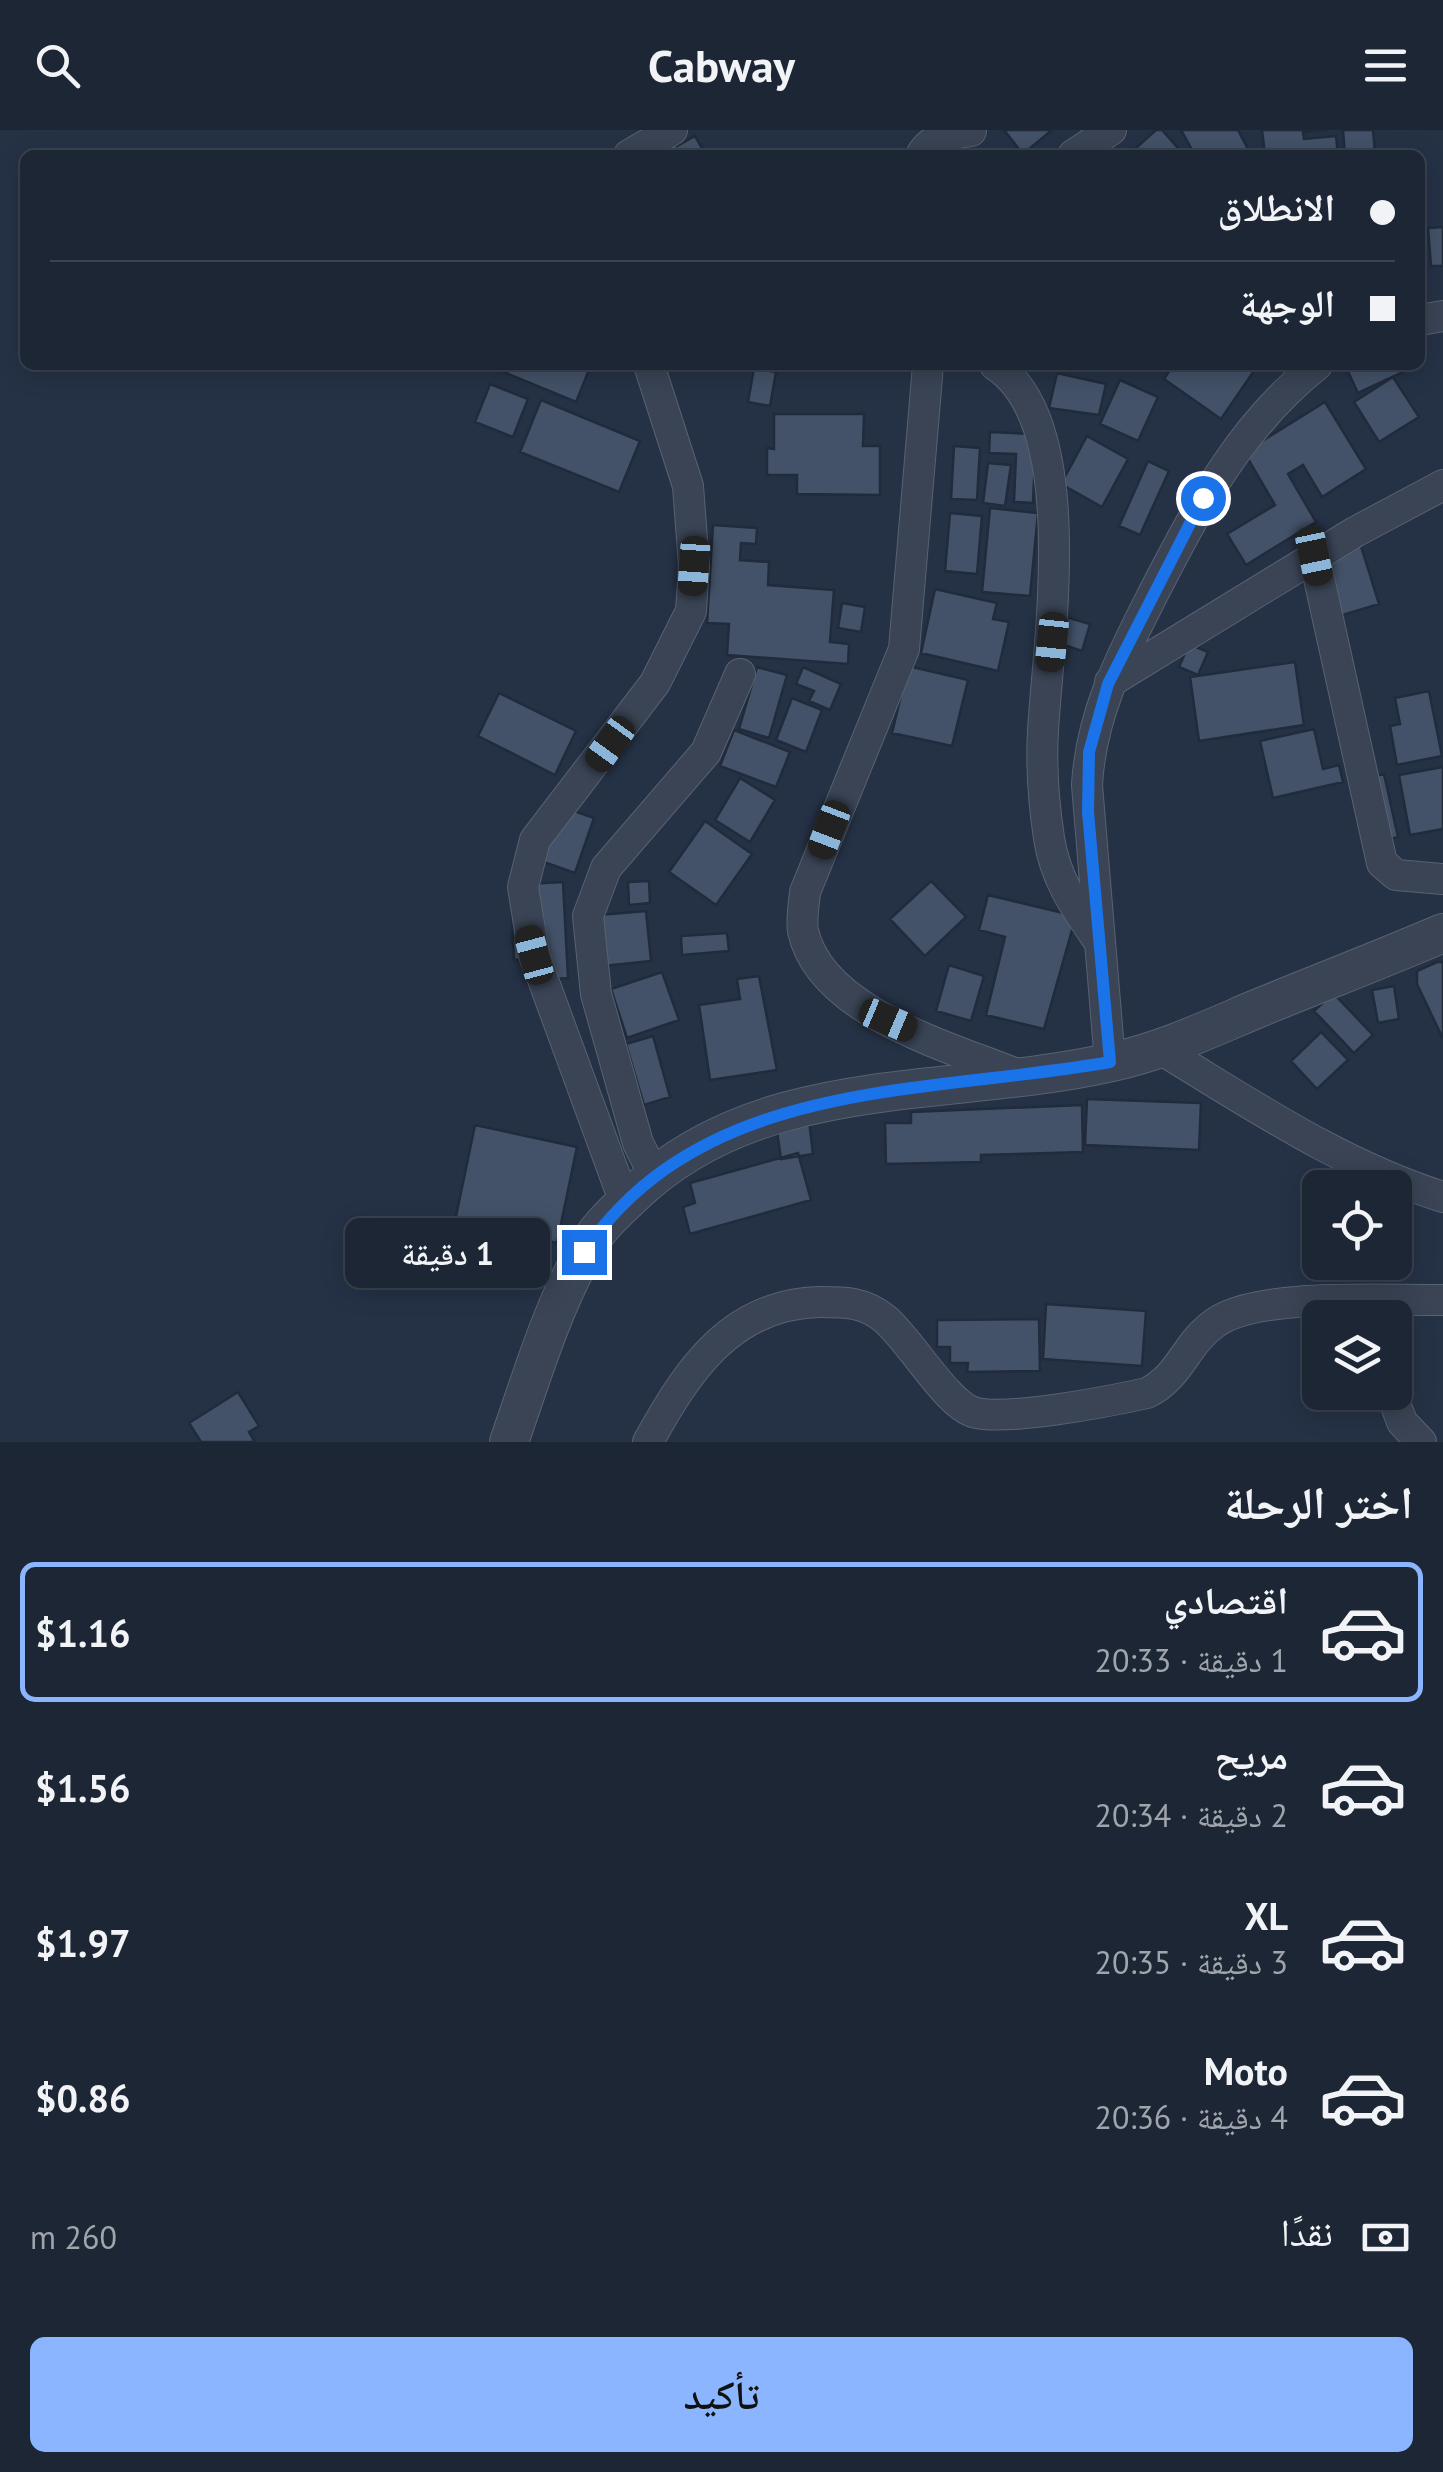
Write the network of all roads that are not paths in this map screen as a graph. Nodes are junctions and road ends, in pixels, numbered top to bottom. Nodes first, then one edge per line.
1 (672, 130) edge
2 (1111, 130) edge
3 (971, 131) edge
4 (638, 150) edge
5 (924, 150) edge
6 (1081, 150) edge
7 (651, 370) edge
8 (1004, 370) edge
9 (1311, 370) edge
10 (925, 379) edge
11 (1443, 485) edge
12 (1314, 556) junction
13 (740, 674) dead end
14 (1108, 684) junction
15 (1443, 878) edge
16 (1443, 933) edge
17 (1100, 943) junction
18 (1160, 1050) junction
19 (1110, 1062) junction
20 (1025, 1077) junction
21 (1366, 1170) edge
22 (654, 1175) junction
23 (1443, 1175) edge
24 (1412, 1177) edge
25 (1412, 1187) edge
26 (1443, 1197) edge
27 (625, 1203) junction
28 (1443, 1300) edge
29 (1302, 1304) edge
30 (1412, 1304) edge
31 (1398, 1410) edge
32 (508, 1442) edge
33 (648, 1442) edge
34 (1421, 1442) edge

1 - 4 street
2 - 6 street
3 - 5 street
7 - 27 street
8 - 17 street
9 - 14 street
10 - 20 street
11 - 12 street
12 - 14 street
12 - 15 street
13 - 22 street
14 - 17 street
16 - 18 street
17 - 19 street
18 - 19 street
18 - 21 street
19 - 20 street
20 - 22 street
22 - 27 street
23 - 24 street
25 - 26 street
27 - 32 street
28 - 30 street
29 - 33 street
31 - 34 street

